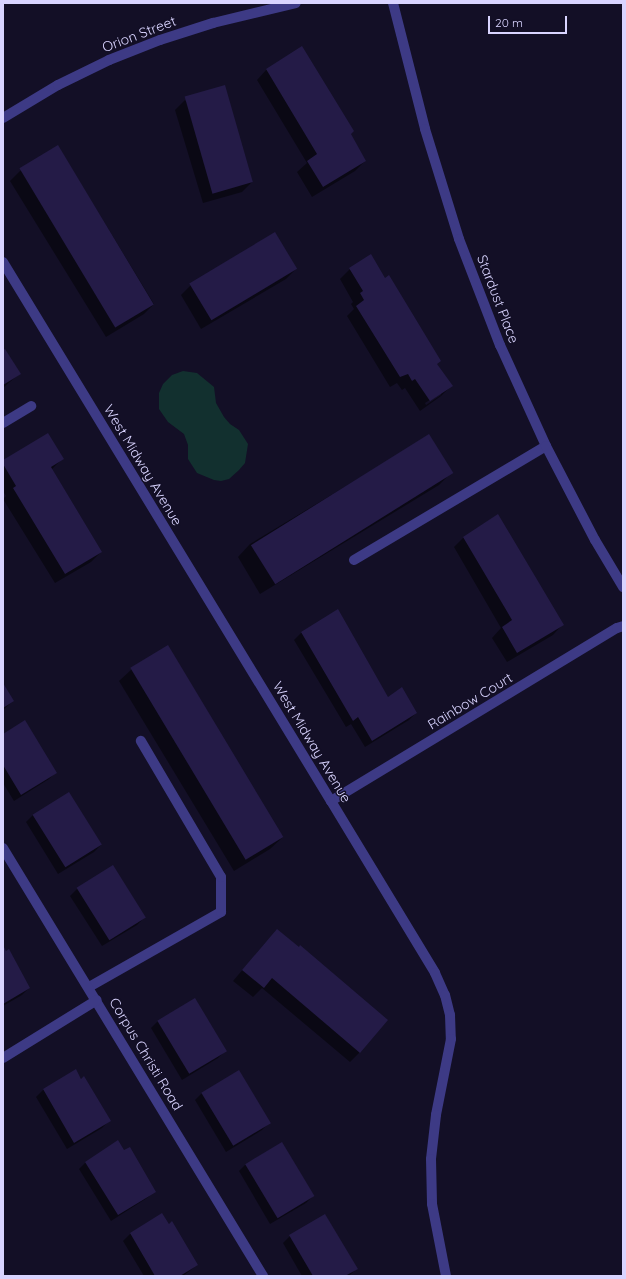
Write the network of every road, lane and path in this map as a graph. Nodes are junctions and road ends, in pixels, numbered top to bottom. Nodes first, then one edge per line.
1 (296, 3) edge
2 (393, 3) edge
3 (269, 6) edge
4 (3, 118) edge
5 (3, 262) edge
6 (30, 406) dead end
7 (3, 423) edge
8 (546, 446) junction
9 (354, 560) dead end
10 (623, 587) edge
11 (623, 626) edge
12 (141, 741) dead end
13 (331, 801) junction
14 (3, 848) edge
15 (89, 987) junction
16 (97, 1000) junction
17 (3, 1058) edge
18 (263, 1276) edge
19 (446, 1276) edge

1 - 3 street, Orion Street
2 - 8 street, Stardust Place
3 - 4 street, Orion Street
5 - 13 street, West Midway Avenue
6 - 7 street
8 - 9 street
8 - 10 street, Stardust Place
11 - 13 street, Rainbow Court
12 - 15 street
13 - 19 street, West Midway Avenue
14 - 15 street, Corpus Christi Road
15 - 16 street, Corpus Christi Road
16 - 17 street
16 - 18 street, Corpus Christi Road

